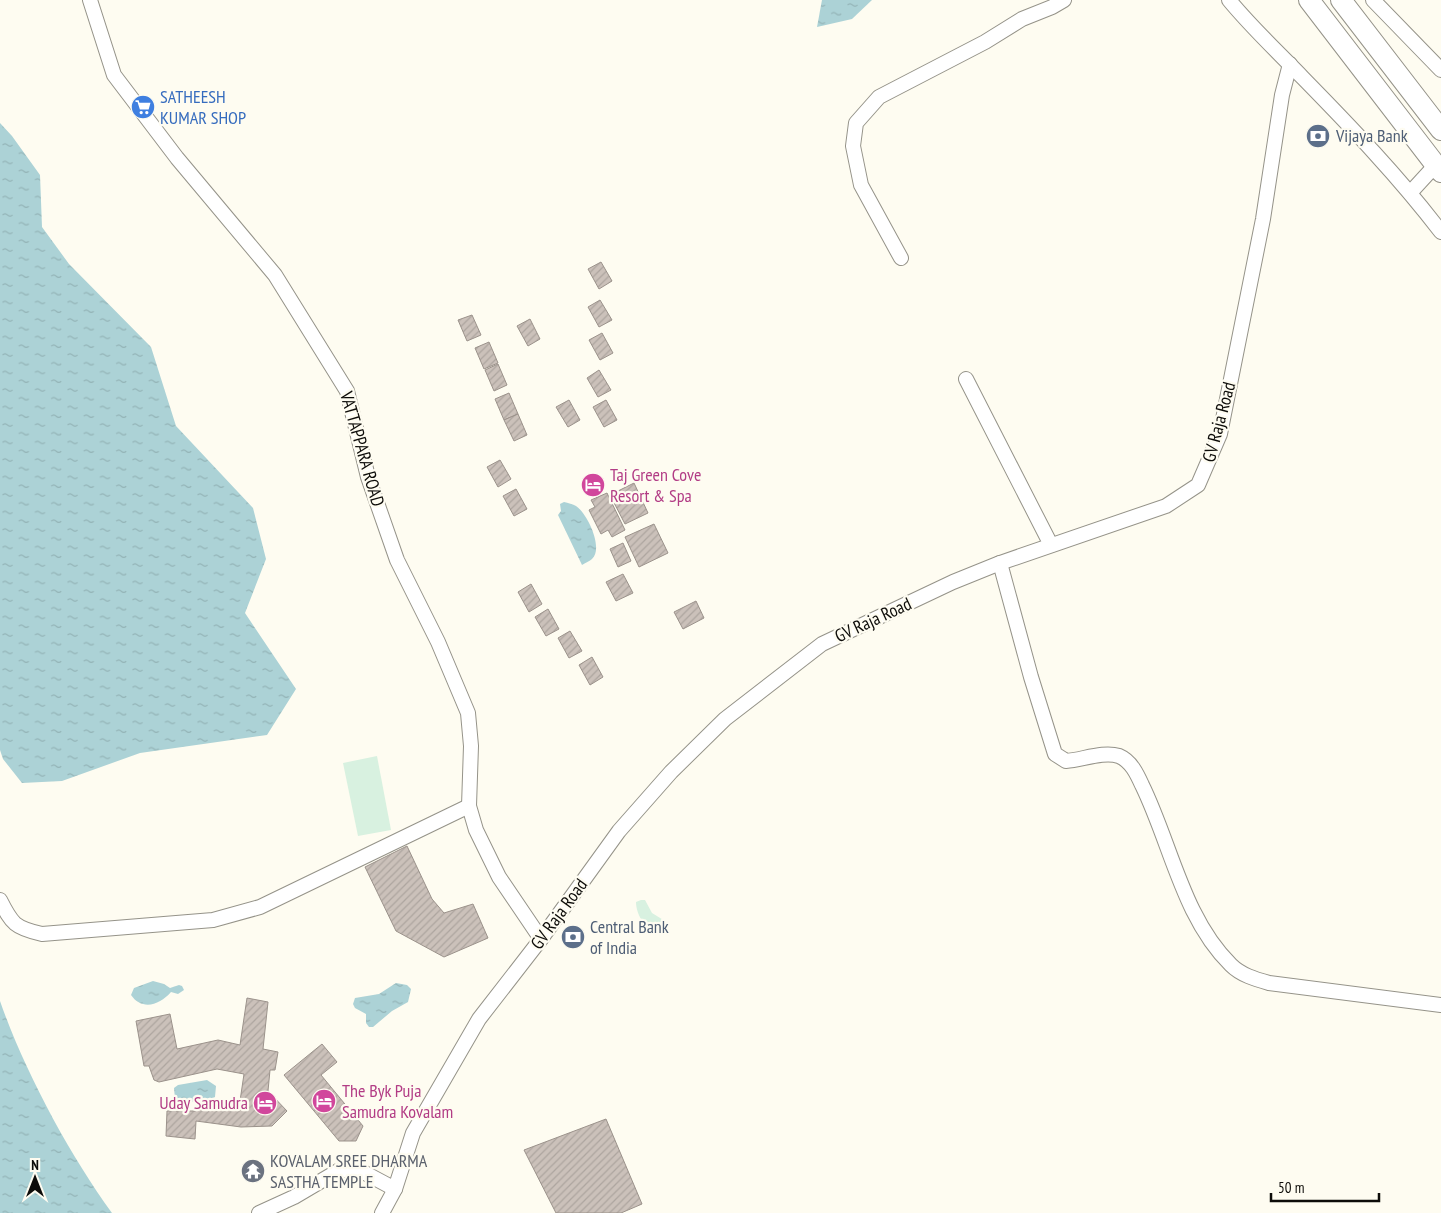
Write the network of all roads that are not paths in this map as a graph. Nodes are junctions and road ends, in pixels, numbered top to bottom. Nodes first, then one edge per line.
1 (90, 0) edge
2 (1064, 0) edge
3 (1229, 0) edge
4 (1336, 0) edge
5 (1341, 0) edge
6 (1373, 0) edge
7 (1315, 6) edge
8 (1290, 64) junction
9 (1441, 70) edge
10 (1441, 130) edge
11 (1436, 170) edge
12 (1410, 193) junction
13 (1441, 232) edge
14 (901, 258) dead end
15 (966, 379) dead end
16 (1051, 545) junction
17 (1000, 563) junction
18 (469, 806) junction
19 (0, 900) edge
20 (542, 939) junction
21 (1441, 1004) edge
22 (395, 1189) junction
23 (260, 1213) edge
24 (382, 1213) edge

1 - 18 street, VATTAPPARA ROAD
2 - 14 street
3 - 8 street
4 - 7 highway
5 - 10 highway
6 - 9 street
7 - 11 highway
8 - 12 street
8 - 16 street, GV Raja Road
11 - 12 street
12 - 13 street
15 - 16 street
16 - 17 street, GV Raja Road
17 - 20 street, GV Raja Road
17 - 21 street
18 - 19 street
18 - 20 street, VATTAPPARA ROAD
20 - 22 street, GV Raja Road
22 - 23 street
22 - 24 street, GV Raja Road

